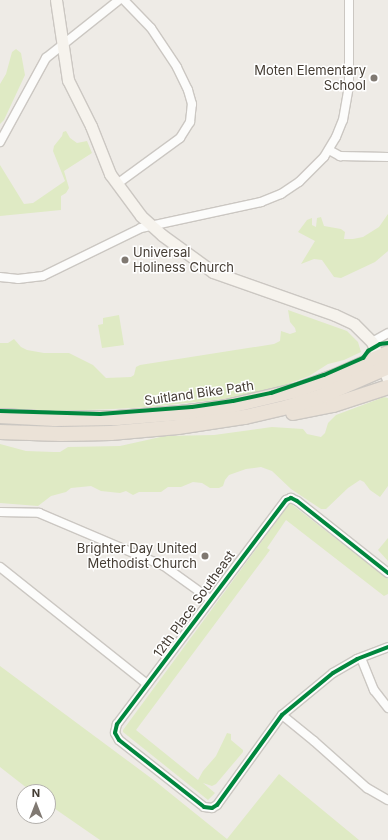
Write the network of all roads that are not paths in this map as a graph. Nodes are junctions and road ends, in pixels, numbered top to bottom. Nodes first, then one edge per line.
1 (56, 0) edge
2 (119, 0) edge
3 (124, 0) edge
4 (349, 0) edge
5 (62, 43) junction
6 (0, 142) edge
7 (329, 150) junction
8 (388, 156) edge
9 (117, 184) junction
10 (151, 226) junction
11 (0, 277) edge
12 (388, 333) edge
13 (372, 342) junction
14 (385, 365) edge
15 (388, 387) edge
16 (0, 416) edge
17 (245, 417) junction
18 (0, 432) edge
19 (0, 512) edge
20 (0, 567) edge
21 (388, 573) edge
22 (210, 599) junction
23 (388, 647) edge
24 (361, 658) junction
25 (147, 684) junction
26 (388, 708) edge
27 (282, 715) junction
28 (388, 800) edge

1 - 5 street
2 - 5 street
3 - 9 street
4 - 7 street
5 - 6 street
5 - 9 street
7 - 8 street
7 - 10 street
9 - 10 street
10 - 11 street
10 - 13 street
12 - 13 street
13 - 14 street
14 - 16 highway
14 - 17 highway
15 - 17 highway
17 - 18 highway
19 - 22 street
20 - 25 street
21 - 22 street, 12th Place Southeast
22 - 25 street, 12th Place Southeast
23 - 24 street
24 - 26 street
24 - 27 street
25 - 27 street, 12th Place Southeast
27 - 28 street

